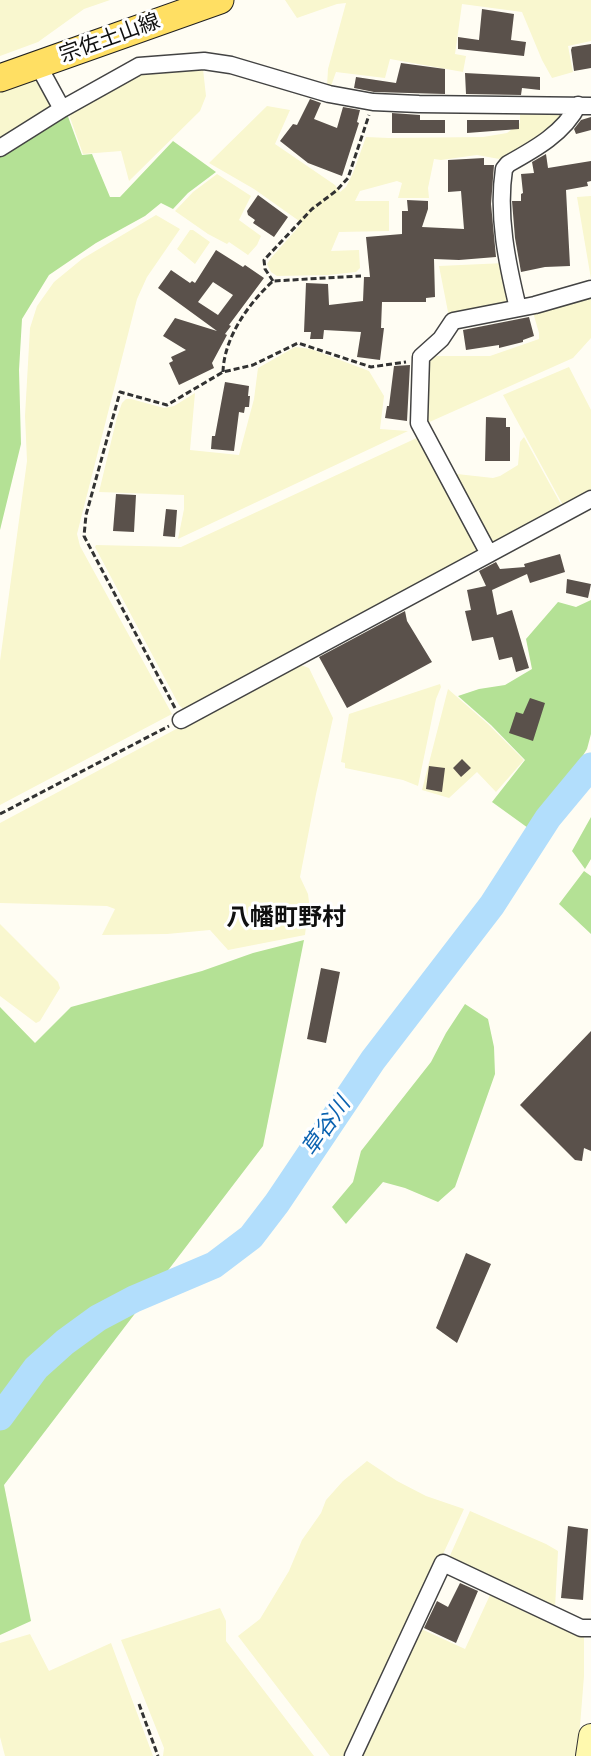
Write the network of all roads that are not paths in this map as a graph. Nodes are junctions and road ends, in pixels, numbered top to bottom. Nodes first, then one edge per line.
1 (220, 0) edge
2 (38, 65) junction
3 (0, 78) edge
4 (584, 106) edge
5 (62, 109) junction
6 (0, 148) edge
7 (591, 289) edge
8 (518, 308) junction
9 (591, 499) edge
10 (489, 554) junction
11 (181, 720) road end
12 (591, 1628) edge
13 (591, 1736) edge
14 (353, 1756) edge
15 (588, 1756) edge

1 - 2 main road, 宗佐土山線
2 - 3 main road, 宗佐土山線
2 - 5 street
4 - 5 street
4 - 8 street
5 - 6 street
7 - 8 street
8 - 10 street
9 - 10 street
10 - 11 street
12 - 14 street
13 - 15 main road

